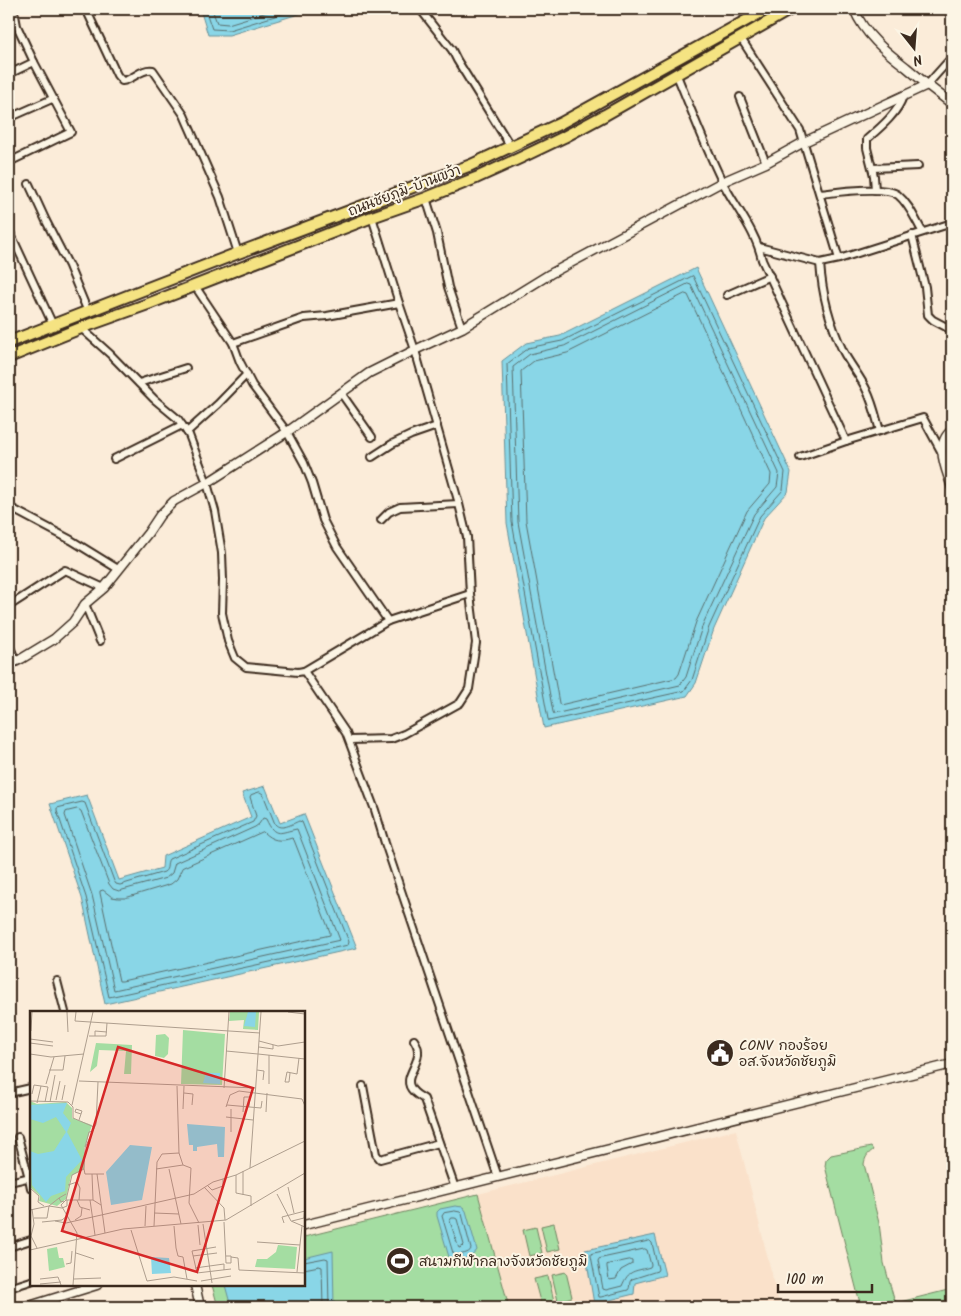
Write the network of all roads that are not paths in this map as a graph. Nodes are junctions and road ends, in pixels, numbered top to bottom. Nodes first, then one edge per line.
1 (86, 9) edge
2 (420, 9) edge
3 (766, 9) edge
4 (791, 9) edge
5 (854, 9) edge
6 (9, 12) edge
7 (17, 26) junction
8 (9, 30) edge
9 (740, 37) junction
10 (952, 57) edge
11 (34, 62) junction
12 (676, 73) junction
13 (9, 74) edge
14 (927, 85) junction
15 (904, 96) junction
16 (740, 97) dead end
17 (52, 99) junction
18 (952, 104) edge
19 (9, 118) edge
20 (804, 142) junction
21 (511, 147) junction
22 (9, 162) edge
23 (766, 163) junction
24 (918, 166) dead end
25 (873, 168) junction
26 (722, 182) junction
27 (29, 184) dead end
28 (875, 190) junction
29 (820, 194) junction
30 (426, 198) junction
31 (372, 217) junction
32 (331, 218) junction
33 (952, 222) edge
34 (9, 230) edge
35 (338, 231) junction
36 (922, 231) junction
37 (912, 235) junction
38 (759, 247) junction
39 (238, 253) junction
40 (839, 259) junction
41 (820, 263) junction
42 (770, 276) junction
43 (195, 286) junction
44 (727, 295) dead end
45 (399, 303) junction
46 (88, 312) junction
47 (53, 325) junction
48 (80, 328) junction
49 (462, 328) junction
50 (952, 330) edge
51 (9, 342) edge
52 (233, 343) junction
53 (415, 350) junction
54 (9, 357) edge
55 (186, 368) dead end
56 (246, 374) junction
57 (139, 383) junction
58 (341, 393) junction
59 (182, 425) junction
60 (437, 426) junction
61 (952, 430) edge
62 (880, 431) junction
63 (187, 432) junction
64 (288, 432) junction
65 (372, 437) dead end
66 (846, 441) junction
67 (941, 451) junction
68 (372, 457) dead end
69 (114, 458) dead end
70 (800, 458) dead end
71 (207, 483) junction
72 (952, 488) edge
73 (459, 504) junction
74 (9, 507) edge
75 (381, 520) dead end
76 (118, 569) junction
77 (104, 588) junction
78 (470, 594) junction
79 (86, 604) junction
80 (9, 606) edge
81 (388, 621) junction
82 (100, 641) dead end
83 (9, 645) edge
84 (12, 663) edge
85 (304, 671) junction
86 (350, 740) junction
87 (57, 981) dead end
88 (65, 1011) edge
89 (414, 1040) dead end
90 (952, 1064) edge
91 (363, 1086) dead end
92 (30, 1088) edge
93 (9, 1093) edge
94 (18, 1137) dead end
95 (439, 1144) junction
96 (498, 1177) junction
97 (30, 1178) edge
98 (9, 1182) edge
99 (455, 1188) junction
100 (305, 1225) edge
101 (30, 1240) edge
102 (9, 1247) edge
103 (30, 1281) edge
104 (94, 1286) edge
105 (195, 1286) edge
106 (9, 1288) edge
107 (26, 1307) edge
108 (200, 1307) edge

1 - 39 street
2 - 21 street
3 - 21 main road, ถนนชัยภูมิ-บ้านเขว้า
4 - 9 main road, ถนนชัยภูมิ-บ้านเขว้า
5 - 14 street
6 - 7 street
7 - 8 street
7 - 11 street
9 - 12 main road, ถนนชัยภูมิ-บ้านเขว้า
9 - 20 street
10 - 14 street
11 - 13 street
11 - 17 street
12 - 26 street
12 - 30 main road, ถนนชัยภูมิ-บ้านเขว้า
14 - 15 street
14 - 18 street
15 - 20 street
15 - 25 street
16 - 23 street
17 - 19 street
17 - 22 street
20 - 23 street
20 - 29 street
21 - 32 main road, ถนนชัยภูมิ-บ้านเขว้า
23 - 26 street
24 - 25 street
25 - 28 street
26 - 38 street
26 - 49 street
27 - 46 street
28 - 29 street
28 - 36 street
29 - 40 street
30 - 31 main road, ถนนชัยภูมิ-บ้านเขว้า
30 - 49 street
31 - 35 main road, ถนนชัยภูมิ-บ้านเขว้า
31 - 45 street
32 - 35 main road
32 - 39 main road, ถนนชัยภูมิ-บ้านเขว้า
33 - 36 street
34 - 47 street
35 - 43 main road, ถนนชัยภูมิ-บ้านเขว้า
36 - 37 street
37 - 40 street
37 - 50 street
38 - 41 street
38 - 42 street
39 - 46 main road, ถนนชัยภูมิ-บ้านเขว้า
40 - 41 street
41 - 62 street
42 - 44 street
42 - 66 street
43 - 48 main road, ถนนชัยภูมิ-บ้านเขว้า
43 - 52 street
45 - 52 street
45 - 53 street
46 - 47 main road, ถนนชัยภูมิ-บ้านเขว้า
47 - 51 main road, ถนนชัยภูมิ-บ้านเขว้า
48 - 54 main road, ถนนชัยภูมิ-บ้านเขว้า
48 - 57 street
49 - 53 street
52 - 56 street
53 - 58 street
53 - 60 street
55 - 57 street
56 - 63 street
56 - 64 street
57 - 59 street
58 - 64 street
58 - 65 street
59 - 63 street
59 - 69 street
60 - 68 street
60 - 73 street
61 - 67 street
62 - 66 street
62 - 67 street
63 - 71 street
64 - 71 street
64 - 81 street
66 - 70 street
67 - 72 street
71 - 76 street
71 - 85 street
73 - 75 street
73 - 78 street
74 - 76 street
76 - 77 street
77 - 79 street
77 - 80 street
78 - 81 street
78 - 86 street
79 - 82 street
79 - 84 street
81 - 85 street
83 - 84 street
85 - 86 street
86 - 96 street
87 - 88 street
89 - 95 street
90 - 96 street
91 - 95 street
92 - 93 street
94 - 97 street
95 - 99 street
96 - 99 street
97 - 98 street
99 - 100 street
101 - 102 street
103 - 106 street
104 - 107 street
105 - 108 street

